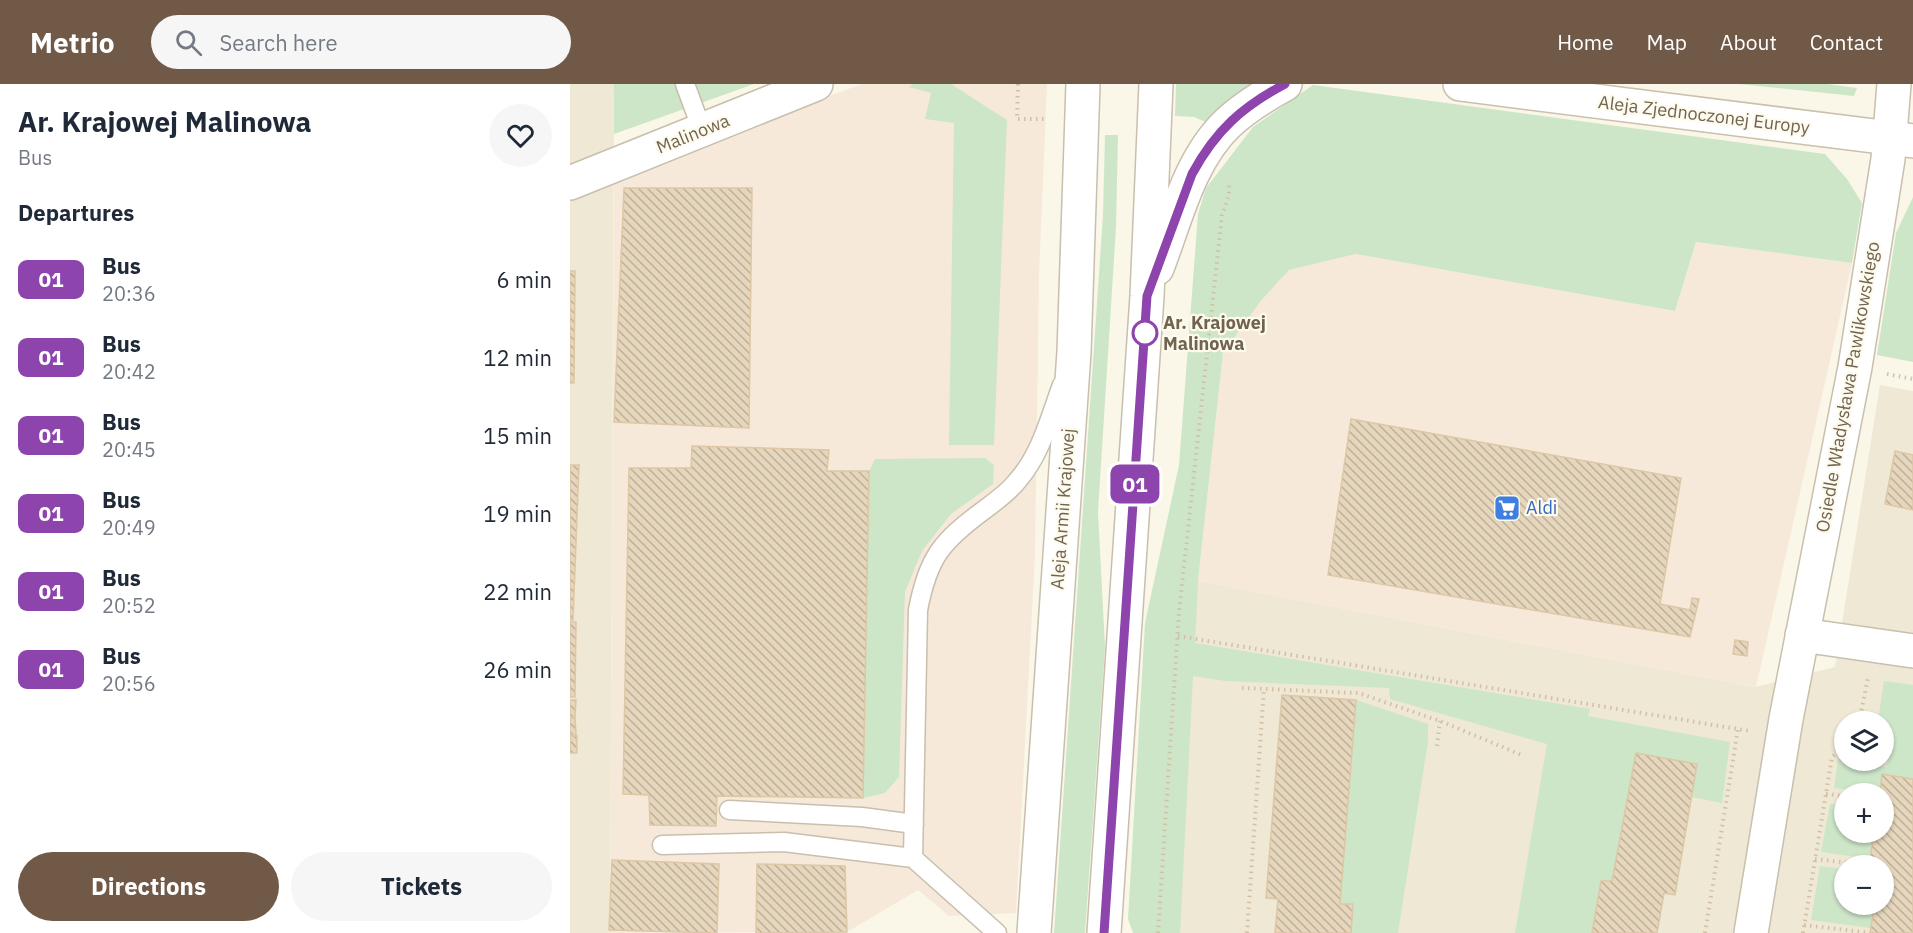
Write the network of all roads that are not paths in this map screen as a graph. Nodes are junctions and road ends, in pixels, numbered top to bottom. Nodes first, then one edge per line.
1 (686, 84) edge
2 (816, 84) edge
3 (1083, 84) edge
4 (1156, 84) edge
5 (1285, 84) edge
6 (1460, 84) edge
7 (1894, 84) edge
8 (702, 130) junction
9 (1902, 140) edge
10 (570, 183) edge
11 (1147, 296) junction
12 (1074, 352) junction
13 (1802, 636) junction
14 (1913, 651) edge
15 (729, 810) dead end
16 (914, 824) junction
17 (662, 845) dead end
18 (913, 858) junction
19 (997, 933) edge
20 (1034, 933) edge
21 (1104, 933) edge
22 (1751, 933) edge

1 - 8 lane
2 - 8 street, Malinowa
3 - 12 street, Aleja Armii Krajowej
4 - 11 street
5 - 11 street
6 - 9 street, Aleja Zjednoczonej Europy
7 - 9 street, Osiedle Władysława Pawlikowskiego
8 - 10 street, Malinowa
9 - 13 street, Osiedle Władysława Pawlikowskiego
11 - 21 street
12 - 16 lane
12 - 20 street, Aleja Armii Krajowej
13 - 14 street
13 - 22 street, Osiedle Władysława Pawlikowskiego
15 - 16 lane
16 - 18 lane
17 - 18 lane
18 - 19 lane

